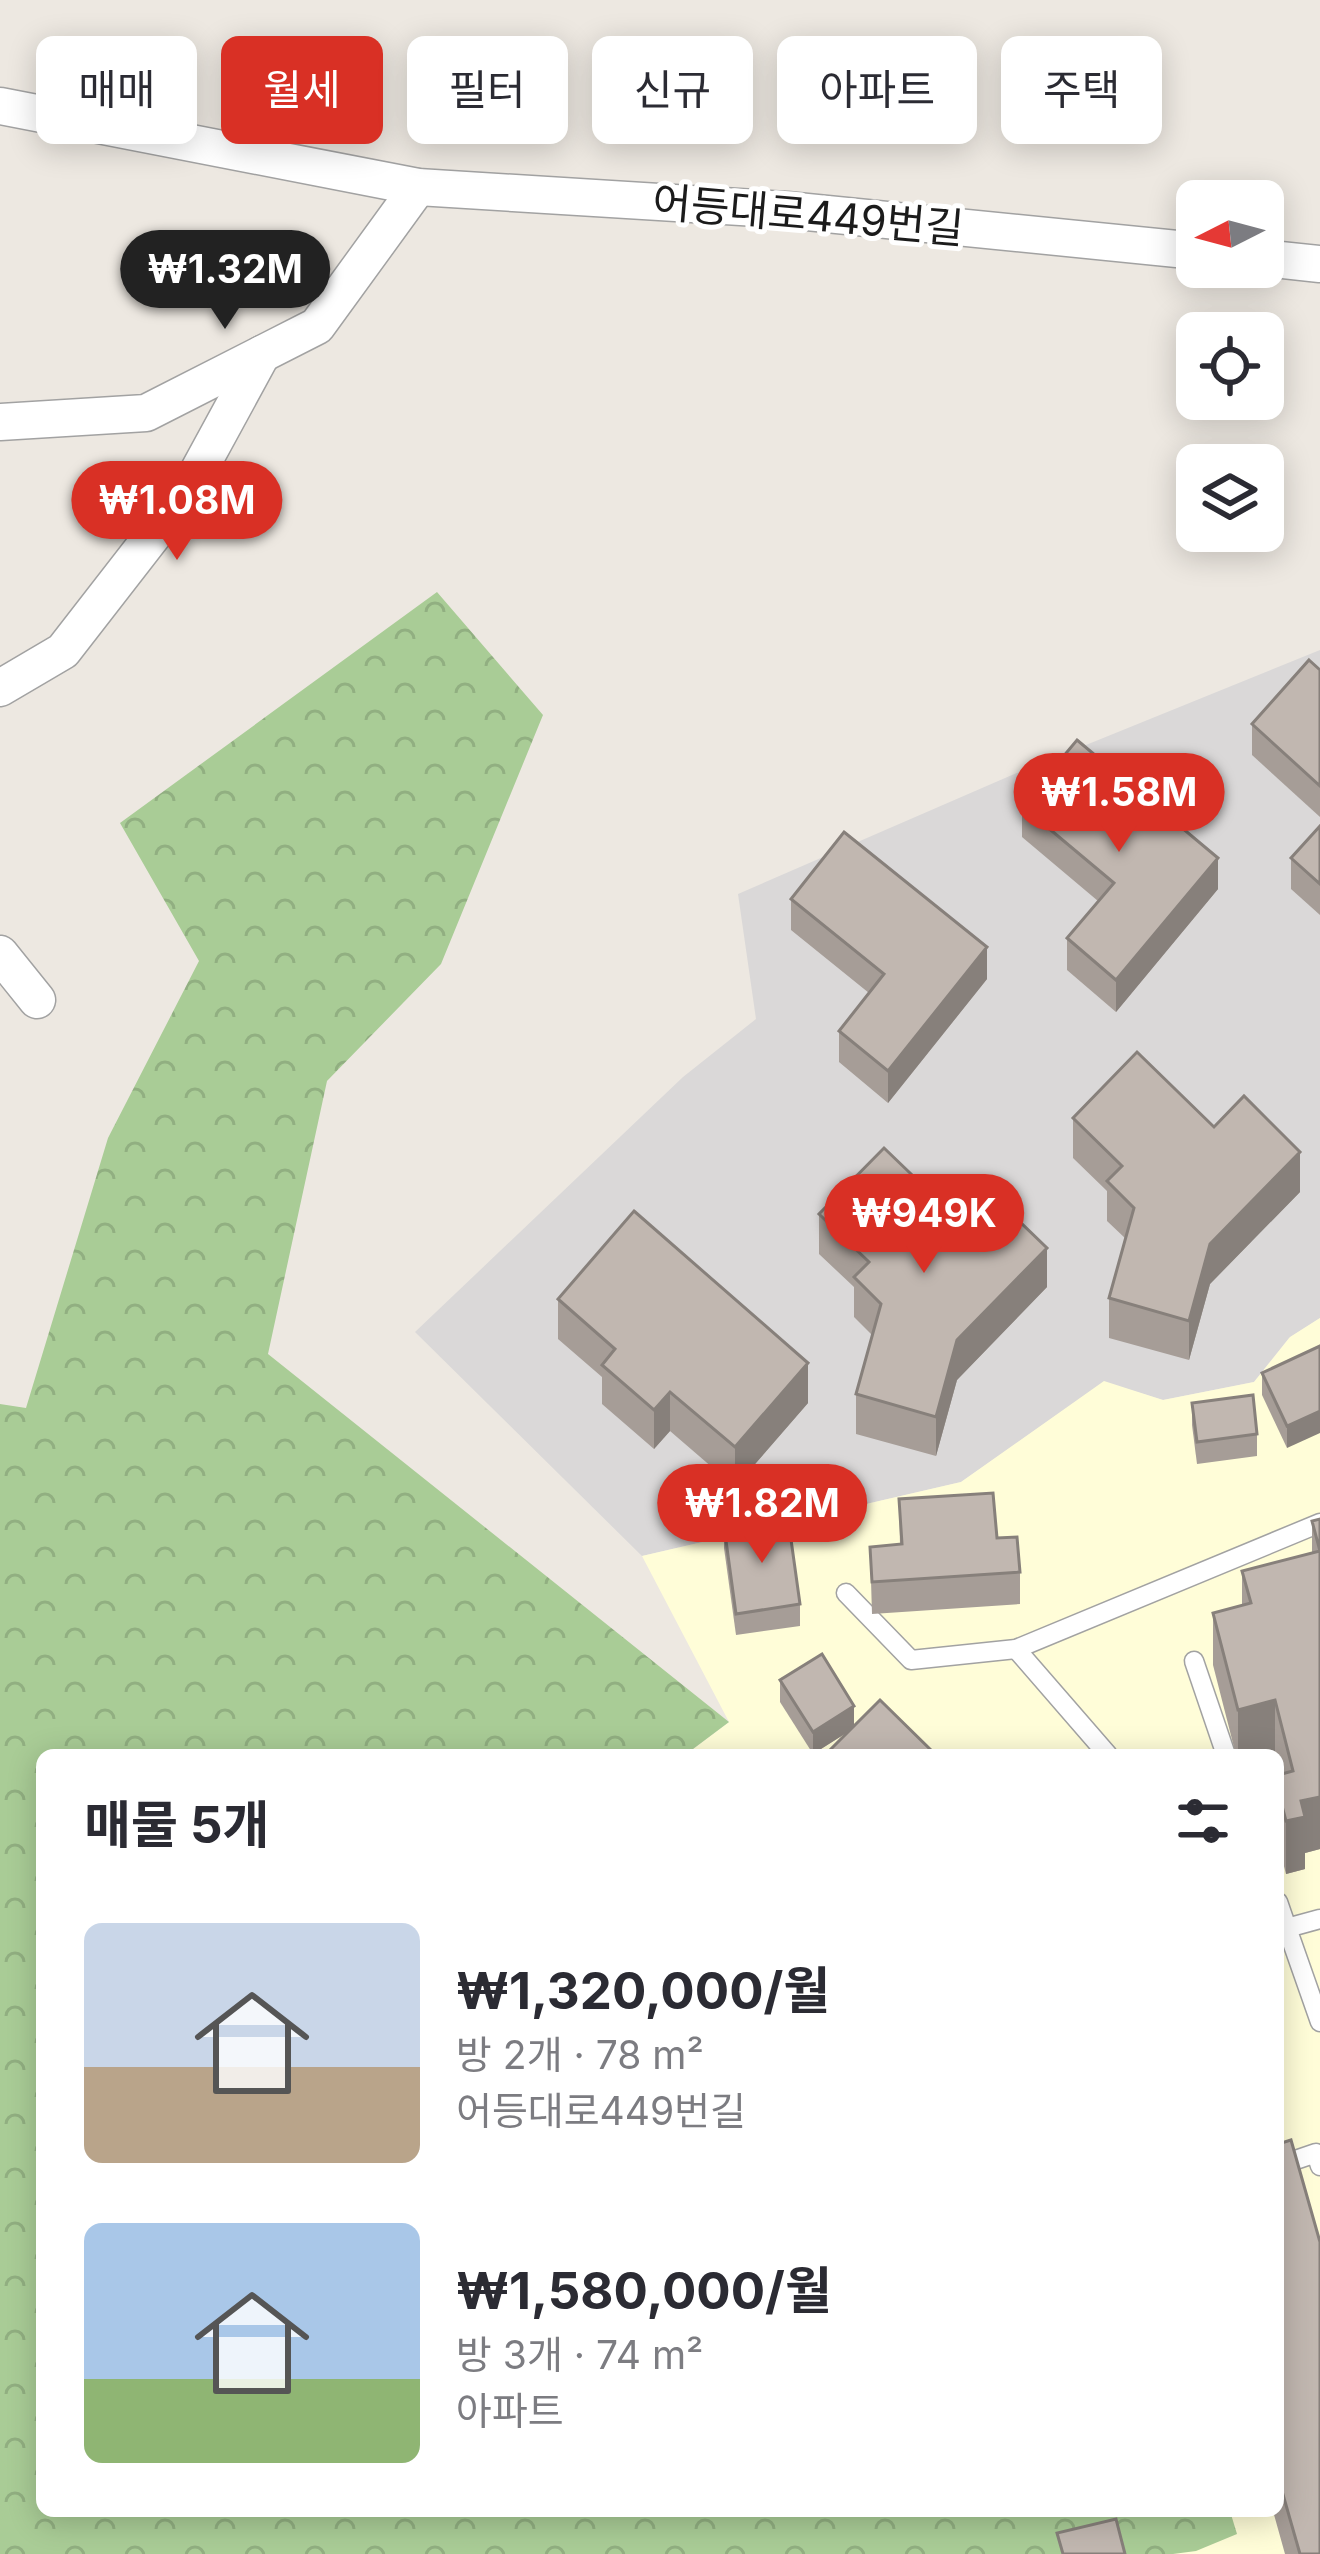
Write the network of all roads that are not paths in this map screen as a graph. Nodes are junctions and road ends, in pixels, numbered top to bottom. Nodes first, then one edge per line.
1 (0, 106) edge
2 (418, 187) junction
3 (1176, 249) edge
4 (1284, 260) edge
5 (1320, 264) edge
6 (262, 354) junction
7 (0, 422) edge
8 (0, 688) edge
9 (0, 954) edge
10 (37, 1000) dead end
11 (1320, 1523) edge
12 (846, 1593) dead end
13 (1016, 1649) junction
14 (1193, 1661) dead end
15 (1103, 1749) edge
16 (1224, 1749) edge
17 (1284, 1919) edge
18 (1320, 1919) edge
19 (1287, 1928) junction
20 (1320, 2022) edge
21 (1319, 2157) edge
22 (1284, 2165) edge

1 - 2 street, 어등대로449번길
2 - 3 street, 어등대로449번길
2 - 6 street
4 - 5 street
6 - 7 street
6 - 8 street
9 - 10 street
11 - 13 lane
12 - 13 lane
13 - 15 lane
14 - 16 lane
17 - 19 lane
18 - 19 lane
19 - 20 lane
21 - 22 lane

